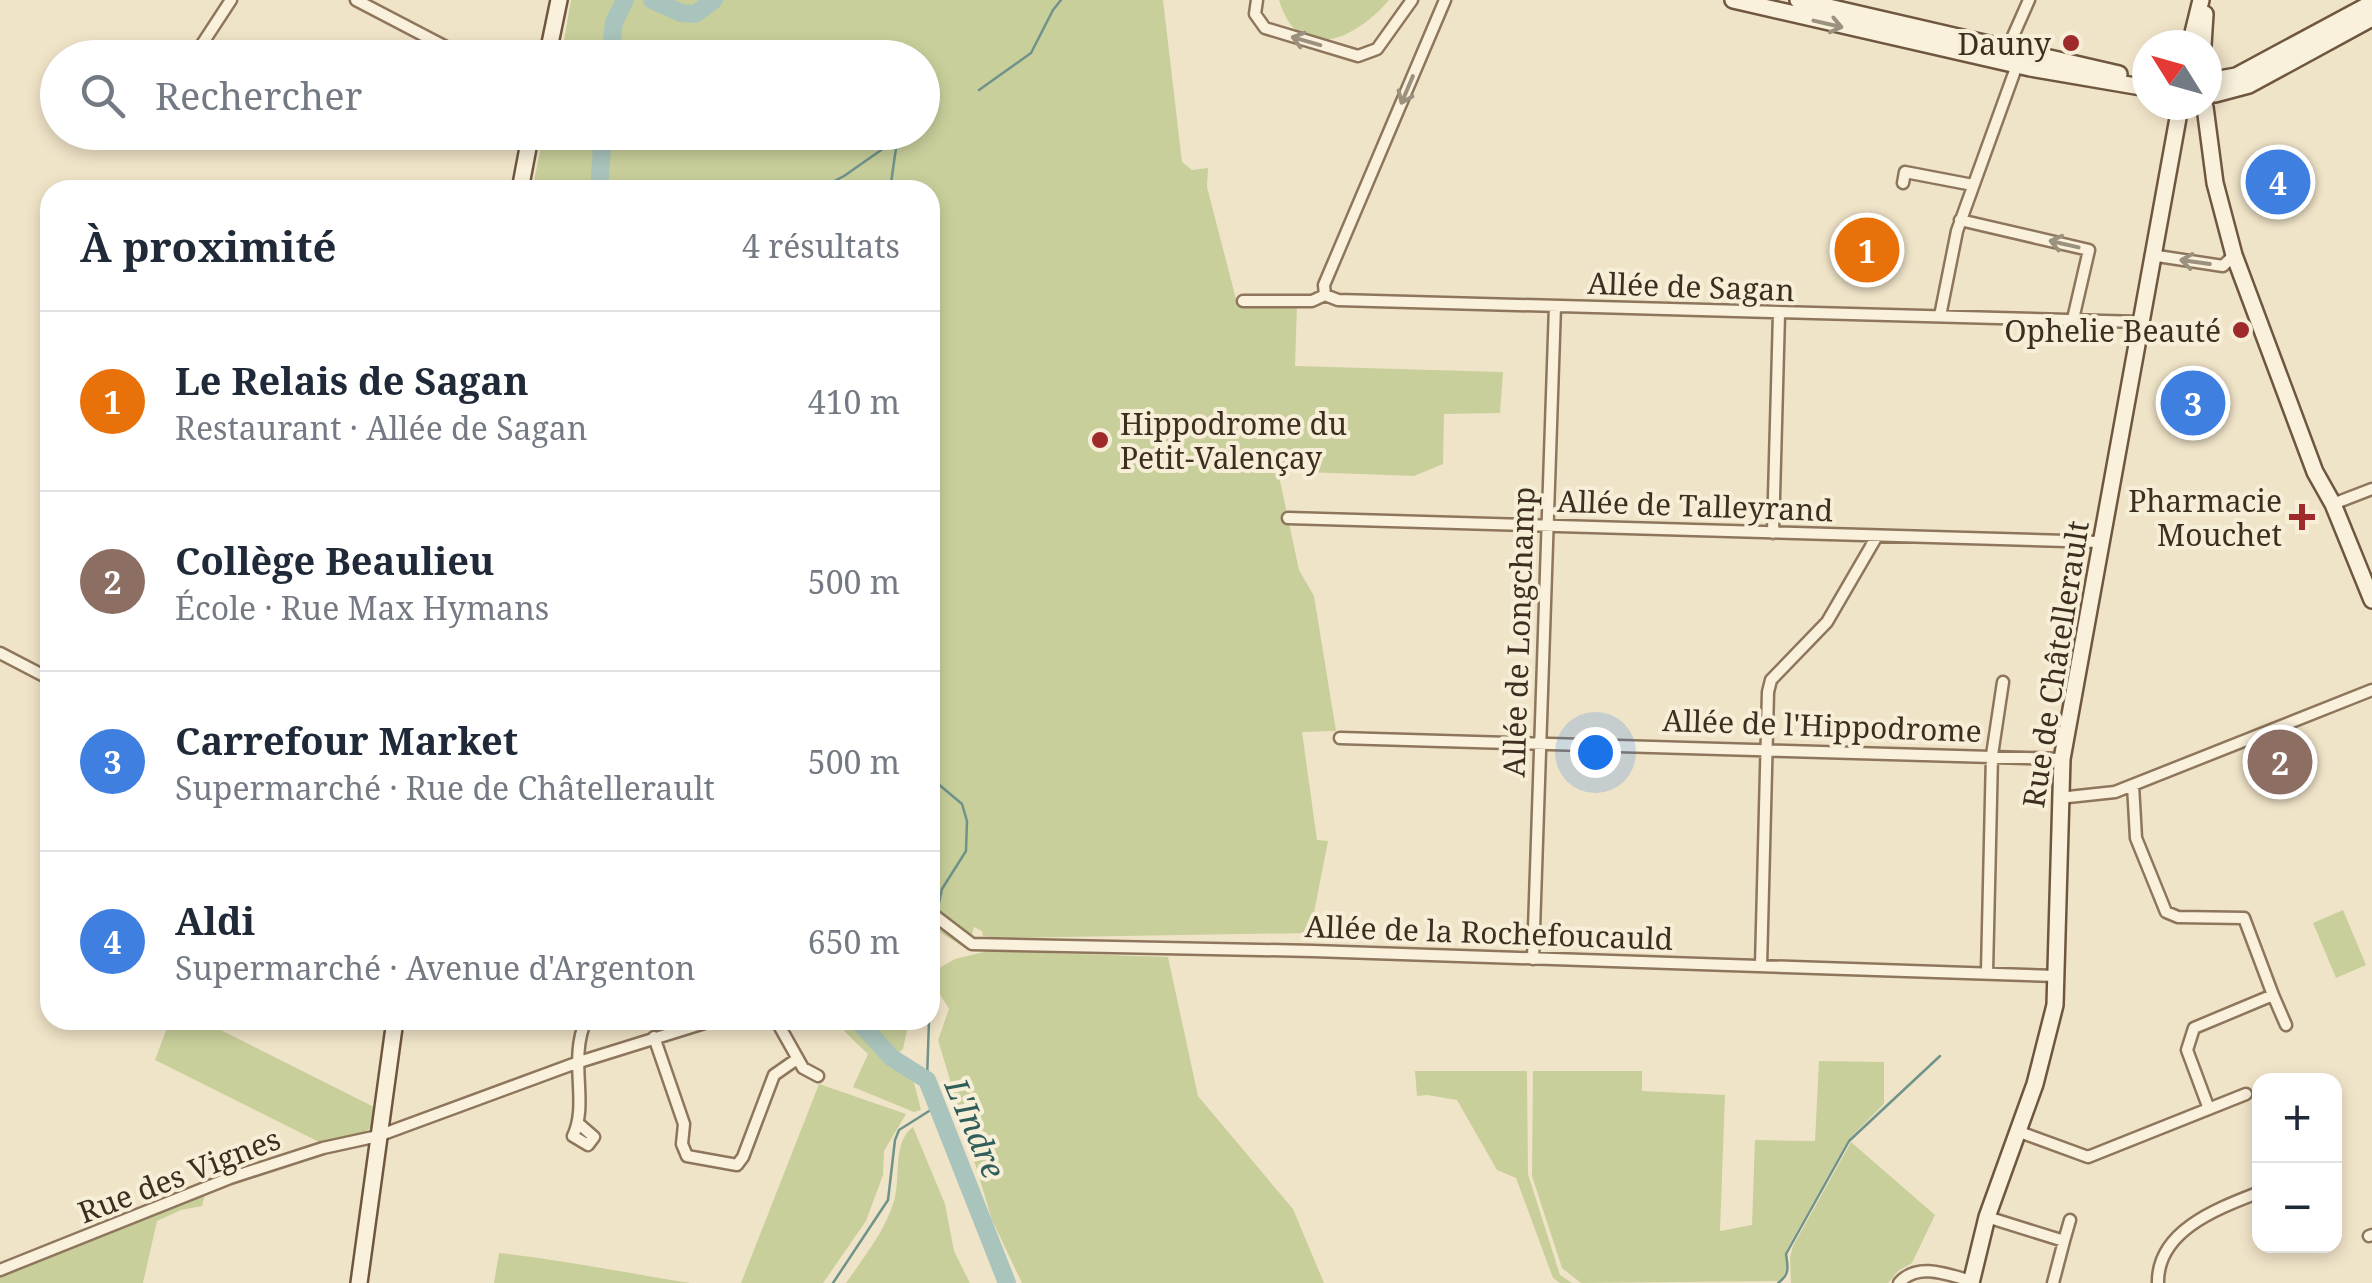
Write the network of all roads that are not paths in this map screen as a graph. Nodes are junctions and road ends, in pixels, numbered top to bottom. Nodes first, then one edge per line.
1 (231, 0) edge
2 (356, 0) edge
3 (559, 0) edge
4 (1257, 0) edge
5 (1412, 0) edge
6 (1445, 0) edge
7 (1733, 0) edge
8 (1798, 0) edge
9 (2029, 0) edge
10 (2203, 0) edge
11 (2372, 3) edge
12 (2372, 18) edge
13 (2194, 30) edge
14 (2203, 30) edge
15 (205, 40) edge
16 (433, 40) edge
17 (551, 40) edge
18 (2009, 58) junction
19 (2132, 81) edge
20 (2222, 86) edge
21 (2222, 92) edge
22 (2176, 120) edge
23 (2212, 120) edge
24 (528, 150) edge
25 (522, 180) edge
26 (1903, 183) dead end
27 (1973, 185) junction
28 (1960, 220) junction
29 (2151, 256) junction
30 (2234, 256) junction
31 (1324, 294) junction
32 (1243, 301) dead end
33 (1555, 306) junction
34 (1778, 314) junction
35 (1940, 316) junction
36 (2073, 319) junction
37 (2140, 322) junction
38 (2372, 489) edge
39 (2333, 504) junction
40 (1288, 518) dead end
41 (1546, 524) junction
42 (1774, 533) junction
43 (1877, 536) junction
44 (2100, 542) junction
45 (2372, 600) edge
46 (0, 653) edge
47 (40, 675) edge
48 (2003, 682) dead end
49 (2372, 690) edge
50 (1340, 738) dead end
51 (1541, 742) junction
52 (1769, 749) junction
53 (1992, 755) junction
54 (2062, 758) junction
55 (2133, 785) junction
56 (2058, 798) junction
57 (940, 919) edge
58 (1533, 959) junction
59 (1762, 966) junction
60 (1987, 972) junction
61 (2057, 976) junction
62 (2273, 995) junction
63 (2286, 1026) dead end
64 (394, 1030) edge
65 (581, 1030) edge
66 (681, 1030) edge
67 (781, 1030) edge
68 (654, 1038) junction
69 (797, 1059) junction
70 (576, 1063) junction
71 (818, 1076) dead end
72 (2246, 1094) dead end
73 (2209, 1109) junction
74 (579, 1124) dead end
75 (2018, 1132) junction
76 (378, 1136) junction
77 (2252, 1195) edge
78 (1988, 1217) junction
79 (2070, 1220) dead end
80 (2064, 1241) junction
81 (0, 1270) edge
82 (1971, 1282) edge
83 (358, 1283) edge
84 (1899, 1283) edge
85 (2053, 1283) edge
86 (2158, 1283) edge

1 - 15 street
2 - 16 street
3 - 17 main road
5 -> 4 street
6 -> 31 street
7 -> 18 main road
8 - 18 main road
9 - 18 street
10 - 13 main road
10 - 14 main road
11 - 20 main road
12 - 21 main road
18 - 19 main road
18 - 27 street
22 - 29 main road, Rue de Châtellerault
23 - 30 main road
24 - 25 main road
26 - 27 street
27 - 28 street
28 - 35 street
36 -> 28 street
30 -> 29 street
29 - 37 main road, Rue de Châtellerault
30 - 39 main road
31 - 32 street, Allée de Sagan
31 - 33 street, Allée de Sagan
33 - 34 street, Allée de Sagan
33 - 41 street, Allée de Longchamp
34 - 35 street, Allée de Sagan
34 - 42 street
35 - 36 street, Allée de Sagan
36 - 37 street, Allée de Sagan
37 - 44 main road, Rue de Châtellerault
38 - 39 street
39 - 45 main road
40 - 41 street, Allée de Talleyrand
41 - 42 street, Allée de Talleyrand
41 - 51 street, Allée de Longchamp
42 - 43 street, Allée de Talleyrand
43 - 44 street, Allée de Talleyrand
43 - 52 street
44 - 54 main road, Rue de Châtellerault
46 - 47 street
48 - 53 street
49 - 55 street
50 - 51 street, Allée de l'Hippodrome
51 - 52 street, Allée de l'Hippodrome
51 - 58 street, Allée de Longchamp
52 - 53 street, Allée de l'Hippodrome
52 - 59 street
53 - 54 street, Allée de l'Hippodrome
53 - 60 street
54 - 56 main road, Rue de Châtellerault
55 - 56 street
55 - 62 street
56 - 61 main road, Rue de Châtellerault
57 - 58 street, Allée de la Rochefoucauld
58 - 59 street, Allée de la Rochefoucauld
59 - 60 street, Allée de la Rochefoucauld
60 - 61 street, Allée de la Rochefoucauld
61 - 75 main road, Rue de Châtellerault
62 - 63 street
62 - 73 street
64 - 76 main road
65 - 70 street
66 - 68 street, Rue des Vignes
67 - 69 street
68 - 69 street
68 - 70 street, Rue des Vignes
69 - 71 street
70 - 74 street
70 - 76 street, Rue des Vignes
72 - 73 street
73 - 75 street
75 - 78 main road, Rue de Châtellerault
76 - 81 street, Rue des Vignes
76 - 83 main road
77 - 86 street
78 - 80 street
78 - 82 main road, Rue de Châtellerault
79 - 80 street
80 - 85 street
82 - 84 street

